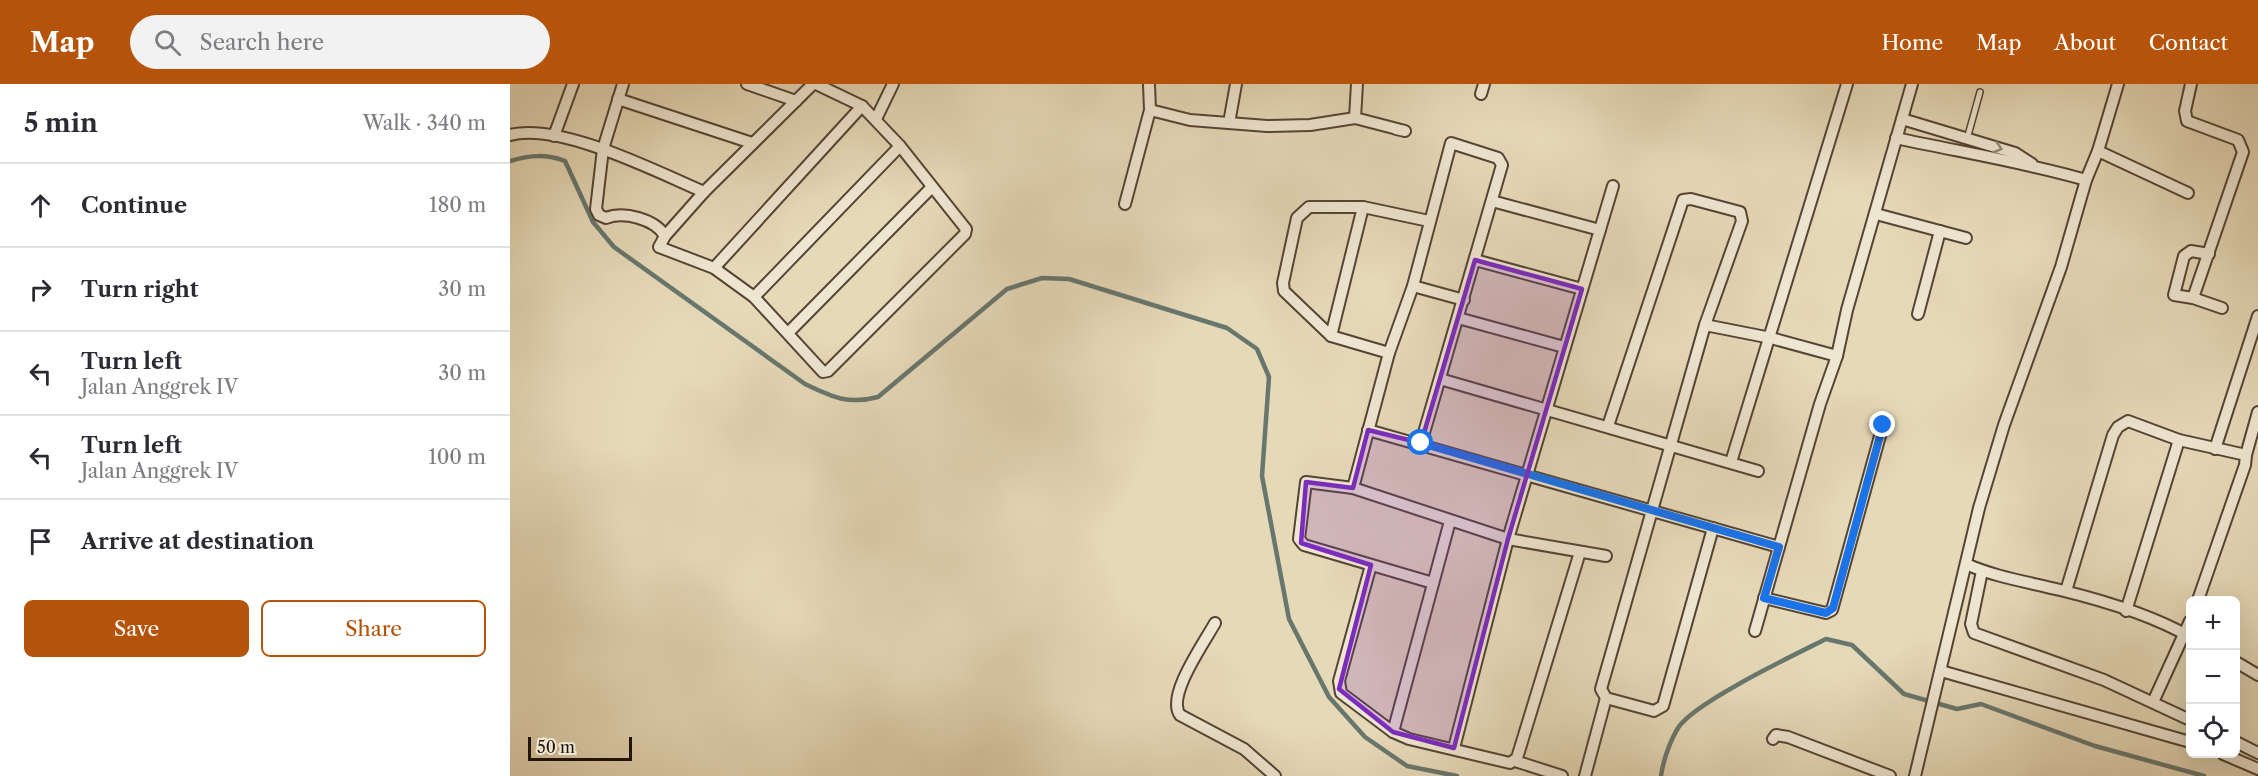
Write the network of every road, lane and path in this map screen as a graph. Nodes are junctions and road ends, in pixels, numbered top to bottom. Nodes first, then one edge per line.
1 (573, 84) edge
2 (623, 84) edge
3 (747, 84) edge
4 (815, 84) edge
5 (893, 84) edge
6 (1149, 84) edge
7 (1236, 84) edge
8 (1357, 84) edge
9 (1847, 84) edge
10 (1912, 84) edge
11 (2118, 84) edge
12 (2191, 84) edge
13 (1980, 92) dead end
14 (618, 99) junction
15 (796, 101) junction
16 (862, 106) junction
17 (1150, 110) junction
18 (1354, 118) junction
19 (1902, 119) junction
20 (876, 120) junction
21 (1229, 123) junction
22 (1396, 129) dead end
23 (510, 135) edge
24 (554, 136) junction
25 (1896, 138) junction
26 (1967, 139) junction
27 (752, 143) junction
28 (900, 146) junction
29 (603, 149) junction
30 (2098, 151) junction
31 (2034, 165) junction
32 (2086, 180) junction
33 (1613, 186) dead end
34 (932, 188) junction
35 (704, 192) junction
36 (2188, 193) dead end
37 (1492, 201) junction
38 (1125, 204) dead end
39 (1363, 207) junction
40 (1875, 214) junction
41 (1429, 221) junction
42 (1600, 230) junction
43 (1940, 231) junction
44 (665, 236) junction
45 (1966, 238) dead end
46 (2209, 255) junction
47 (1475, 260) junction
48 (714, 268) junction
49 (1413, 286) junction
50 (1582, 289) junction
51 (754, 297) junction
52 (2193, 298) junction
53 (1464, 300) junction
54 (2222, 308) dead end
55 (1918, 314) dead end
56 (2258, 316) edge
57 (1458, 318) junction
58 (1706, 325) junction
59 (789, 332) junction
60 (1331, 336) junction
61 (1771, 338) junction
62 (1564, 347) junction
63 (1389, 353) junction
64 (1837, 356) junction
65 (1440, 379) junction
66 (1546, 408) junction
67 (2258, 412) edge
68 (1883, 425) dead end
69 (1608, 426) junction
70 (1368, 429) junction
71 (2179, 440) junction
72 (1421, 443) junction
73 (1670, 443) junction
74 (2215, 450) junction
75 (2246, 455) junction
76 (1731, 462) junction
77 (1758, 471) dead end
78 (1527, 475) junction
79 (1353, 488) junction
80 (1651, 510) junction
81 (1450, 521) junction
82 (1713, 528) junction
83 (1508, 539) junction
84 (1779, 547) junction
85 (1580, 552) junction
86 (1606, 556) dead end
87 (1966, 564) junction
88 (1371, 565) junction
89 (1982, 571) junction
90 (1433, 583) junction
91 (2066, 591) junction
92 (2199, 596) edge
93 (1764, 598) junction
94 (2126, 610) junction
95 (1215, 623) dead end
96 (1755, 631) dead end
97 (2186, 634) edge
98 (2186, 639) edge
99 (2240, 666) edge
100 (1941, 671) junction
101 (2258, 675) edge
102 (1606, 698) junction
103 (2153, 702) junction
104 (2186, 718) edge
105 (1393, 732) junction
106 (1773, 739) dead end
107 (2186, 741) edge
108 (2240, 744) edge
109 (1454, 748) junction
110 (2258, 753) edge
111 (2234, 758) edge
112 (1515, 761) junction
113 (2258, 769) edge
114 (1273, 775) edge
115 (1562, 776) edge
116 (1585, 776) edge
117 (1890, 776) edge
118 (1915, 776) edge

1 - 24 street
2 - 14 street
3 - 15 street
4 - 15 street
4 - 16 street
5 - 20 street
6 - 17 street
7 - 21 street
8 - 18 street
9 - 61 street
10 - 19 street
11 - 30 street
12 - 46 street
13 - 26 lane
14 - 27 street
14 - 29 street
15 - 27 street
16 - 20 street
16 - 48 street
17 - 21 street
17 - 38 street
18 - 21 street
18 - 22 street
19 - 25 street
19 - 26 street
20 - 28 street
23 - 24 street
24 - 29 street
25 - 31 street
25 - 40 street
26 -> 31 street
27 - 35 street
28 - 34 street
28 - 51 street
29 - 35 street
29 - 44 street
30 - 32 street
30 - 36 street
31 - 32 street
32 - 87 street
33 - 42 street
34 - 59 street
34 - 59 street
35 - 44 street
37 - 41 street
37 - 42 street
37 - 47 street
39 - 41 street
39 - 60 street
39 - 60 street
40 - 43 street
40 - 64 street
41 - 49 street
42 - 50 street
43 - 45 street
43 - 55 street
44 - 48 street
46 - 52 street
46 - 52 street
47 - 50 street
47 - 53 street
48 - 51 street
49 - 53 street
49 - 63 street
50 - 62 street
51 - 59 street
52 - 54 street
53 - 57 street
56 - 74 street
57 - 62 street
57 - 65 street
58 - 61 street
58 - 69 street
58 - 73 street
60 - 63 street
61 - 64 street
61 - 76 street
62 - 66 street
63 - 70 street
64 - 84 street
65 - 66 street
65 - 72 street
66 - 69 street
66 - 78 street
67 - 75 street
68 - 93 street
69 - 73 street
70 - 72 street
70 - 79 street
71 - 74 street
71 - 91 street
71 - 94 street
72 - 78 street
73 - 76 street
73 - 80 street
74 - 75 street
75 - 92 street
76 - 77 street
78 - 80 street
78 - 83 street
79 - 81 street
79 - 88 street
80 - 82 street
80 - 102 street
81 - 83 street
81 - 90 street
82 - 84 street
82 - 102 street
83 - 85 street
83 - 109 street
84 - 93 street
85 - 86 street
85 - 112 street
87 - 89 street
87 - 100 street
88 - 90 street
88 - 105 street
89 - 91 street
89 - 103 street
90 - 105 street
91 - 94 street
93 - 96 street
94 - 97 street
95 - 114 street
98 - 103 street
99 - 101 street
100 - 107 street
100 - 118 street
102 - 116 street
103 - 104 street
105 - 109 street
106 - 117 street
108 - 110 street
109 - 112 street
111 - 113 street
112 - 115 street

